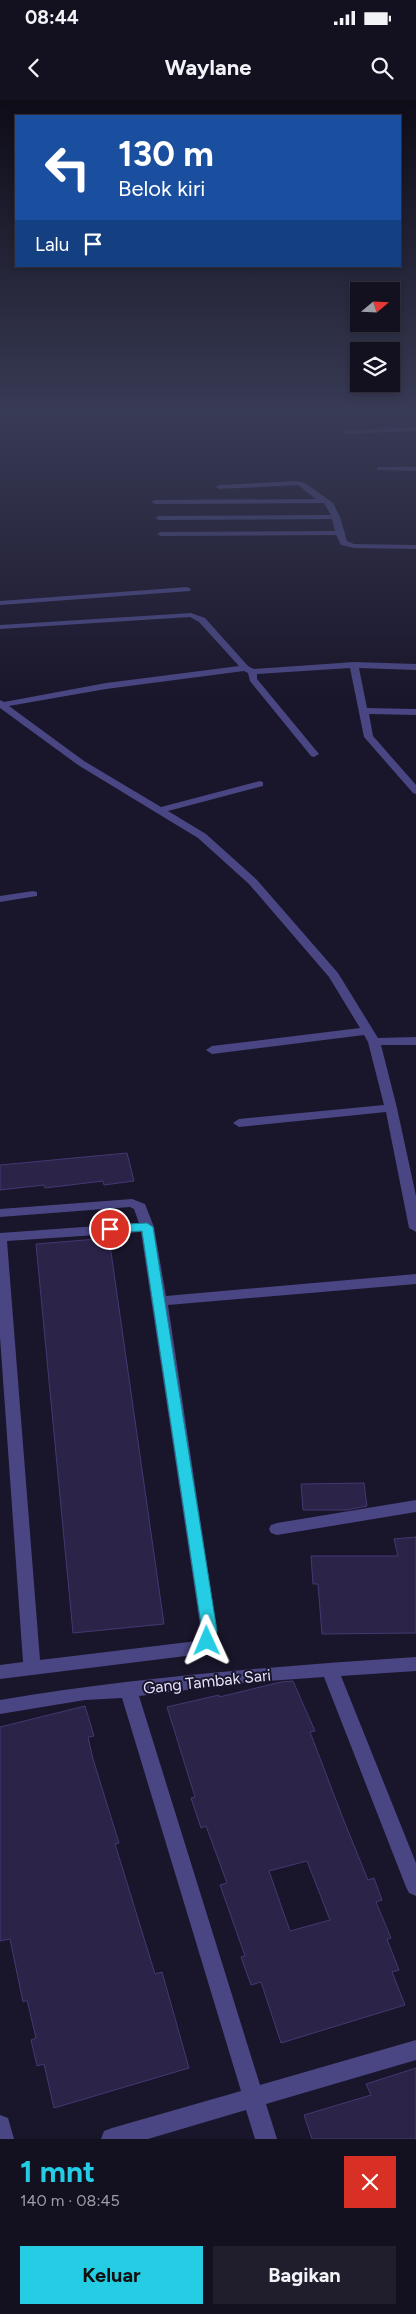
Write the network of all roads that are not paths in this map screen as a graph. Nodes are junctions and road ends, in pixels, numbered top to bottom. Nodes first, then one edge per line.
1 (333, 511) edge
2 (336, 517) junction
3 (158, 518) dead end
4 (338, 533) junction
5 (161, 534) dead end
6 (416, 547) edge
7 (187, 589) dead end
8 (0, 603) edge
9 (0, 628) edge
10 (354, 665) junction
11 (416, 667) edge
12 (249, 670) junction
13 (1, 704) edge
14 (363, 711) junction
15 (416, 712) edge
16 (314, 754) dead end
17 (260, 784) dead end
18 (416, 791) edge
19 (160, 810) junction
20 (33, 894) dead end
21 (0, 899) edge
22 (368, 1031) junction
23 (416, 1041) edge
24 (374, 1042) junction
25 (212, 1050) dead end
26 (391, 1108) junction
27 (239, 1123) dead end
28 (0, 1213) edge
29 (147, 1227) junction
30 (416, 1228) edge
31 (0, 1237) edge
32 (0, 1241) edge
33 (416, 1279) edge
34 (160, 1301) junction
35 (416, 1506) edge
36 (277, 1529) dead end
37 (416, 1664) edge
38 (32, 1667) junction
39 (329, 1669) junction
40 (0, 1672) edge
41 (128, 1690) junction
42 (0, 1707) edge
43 (416, 1887) edge
44 (416, 2050) edge
45 (254, 2098) junction
46 (0, 2126) edge
47 (3, 2139) edge
48 (112, 2139) edge
49 (266, 2139) edge

1 - 2 street
2 - 3 street
2 - 4 street
4 - 5 street
4 - 6 street
7 - 8 street
9 - 12 street
10 - 11 street
10 - 12 street
10 - 14 street
12 - 13 street
12 - 16 street
13 - 19 street
14 - 15 street
14 - 18 street
17 - 19 street
19 - 22 street
20 - 21 street
22 - 24 street
22 - 25 street
23 - 24 street
24 - 26 street
26 - 27 street
26 - 30 street
28 - 29 street
29 - 31 street
29 - 34 street
32 - 38 street
33 - 34 street
34 - 38 street
35 - 36 street
37 - 39 street, Gang Tambak Sari
38 - 40 street
39 - 41 street, Gang Tambak Sari
39 - 43 street
41 - 42 street, Gang Tambak Sari
41 - 45 street
44 - 45 street
45 - 48 street
45 - 49 street
46 - 47 street

